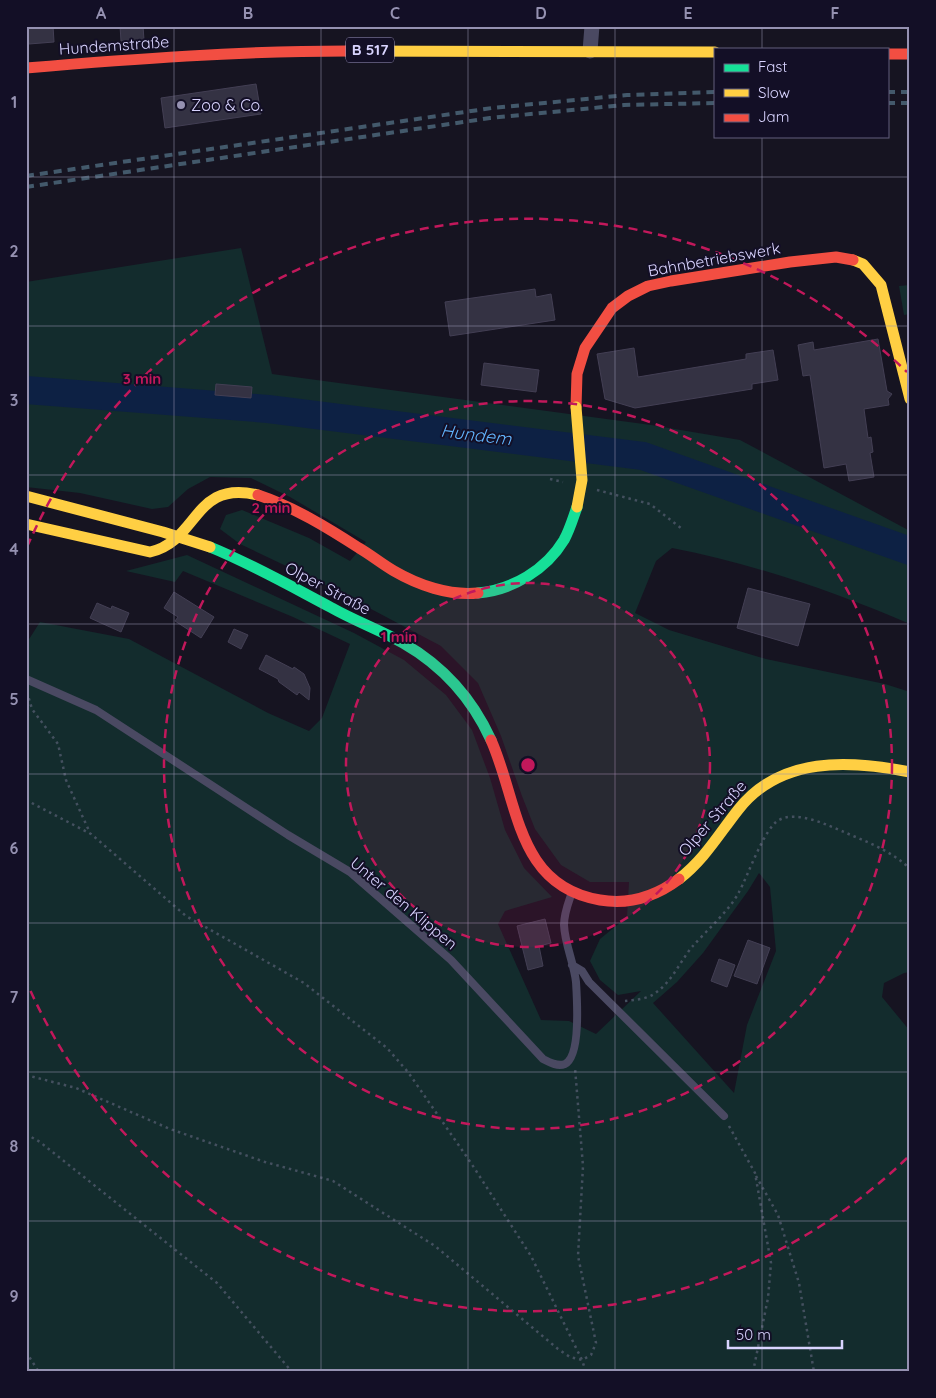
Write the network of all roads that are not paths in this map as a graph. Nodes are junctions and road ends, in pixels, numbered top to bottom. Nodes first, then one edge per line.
1 (592, 26) edge
2 (590, 51) junction
3 (714, 52) edge
4 (888, 54) edge
5 (910, 54) edge
6 (26, 68) edge
7 (910, 400) edge
8 (26, 496) edge
9 (26, 524) edge
10 (179, 536) junction
11 (26, 679) edge
12 (910, 772) edge
13 (572, 892) junction
14 (572, 965) junction
15 (724, 1116) road end

1 - 2 street
2 - 3 main road, Hundemstraße / B 517
2 - 6 main road, Hundemstraße / B 517
4 - 5 main road
7 - 10 main road, Bahnbetriebswerk, bridge
8 - 10 main road, Olper Straße
9 - 10 main road, Bahnbetriebswerk
10 - 13 main road, Olper Straße
11 - 14 lane, Unter den Klippen
12 - 13 main road, Olper Straße
13 - 14 lane
14 - 15 lane

